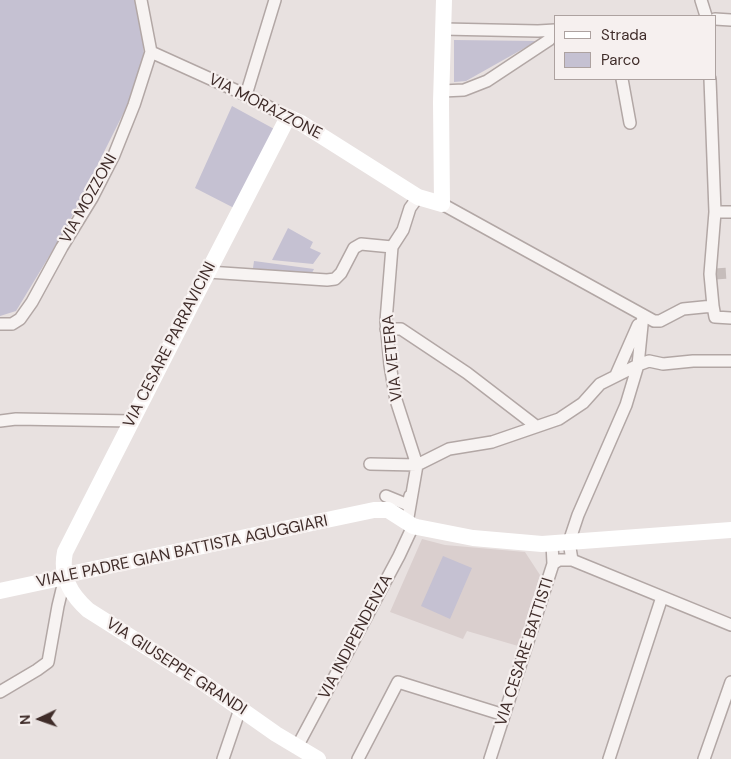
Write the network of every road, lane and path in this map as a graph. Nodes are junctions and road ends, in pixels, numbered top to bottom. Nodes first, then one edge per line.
1 (141, 0) edge
2 (275, 0) edge
3 (444, 0) edge
4 (701, 0) edge
5 (708, 0) edge
6 (707, 15) edge
7 (707, 15) edge
8 (716, 20) edge
9 (731, 20) edge
10 (443, 29) junction
11 (554, 31) edge
12 (554, 32) edge
13 (151, 52) junction
14 (622, 80) edge
15 (710, 80) edge
16 (442, 91) junction
17 (246, 95) junction
18 (288, 116) junction
19 (630, 123) dead end
20 (418, 197) junction
21 (442, 204) junction
22 (715, 212) junction
23 (731, 212) edge
24 (392, 247) junction
25 (208, 272) junction
26 (713, 306) junction
27 (638, 312) junction
28 (731, 318) edge
29 (0, 324) edge
30 (386, 329) junction
31 (731, 362) edge
32 (643, 363) junction
33 (616, 375) junction
34 (0, 421) edge
35 (132, 421) junction
36 (536, 426) junction
37 (370, 464) dead end
38 (417, 465) junction
39 (386, 496) dead end
40 (409, 524) junction
41 (731, 530) edge
42 (569, 542) junction
43 (552, 544) junction
44 (572, 560) junction
45 (553, 564) junction
46 (65, 577) junction
47 (0, 591) edge
48 (662, 597) junction
49 (731, 625) edge
50 (731, 682) edge
51 (0, 692) edge
52 (240, 709) junction
53 (504, 715) junction
54 (297, 747) junction
55 (223, 759) edge
56 (317, 759) edge
57 (358, 759) edge
58 (490, 759) edge
59 (608, 759) edge
60 (704, 759) edge

1 - 13 street
2 - 17 street
3 - 10 main road
4 - 6 street
5 - 7 street
8 - 9 street
10 - 11 street
10 - 16 main road
12 - 16 street
13 - 17 street, VIA MORAZZONE
13 - 29 street, VIA MOZZONI
14 - 19 street
15 - 22 street
16 - 21 main road
17 - 18 street, VIA MORAZZONE
18 - 20 main road, VIA MORAZZONE
18 - 25 main road, VIA CESARE PARRAVICINI
20 - 21 main road, VIA MORAZZONE
20 - 24 street
21 - 27 street
22 - 23 street
22 - 26 street
24 - 25 street
24 - 30 street, VIA VETERA
25 - 35 main road, VIA CESARE PARRAVICINI
26 - 27 street
26 - 28 street
27 - 32 street
27 - 33 street
30 - 36 street
30 - 38 street, VIA VETERA
31 - 32 street
32 - 33 street
32 - 42 street
33 - 36 street
34 - 35 street
35 - 46 main road, VIA CESARE PARRAVICINI
36 - 38 street
37 - 38 street
38 - 39 street
38 - 40 street, VIA INDIPENDENZA
40 - 43 main road, VIALE PADRE GIAN BATTISTA AGUGGIARI
40 - 46 main road, VIALE PADRE GIAN BATTISTA AGUGGIARI
40 - 54 street, VIA INDIPENDENZA
41 - 42 main road, VIALE PADRE GIAN BATTISTA AGUGGIARI
42 - 43 main road, VIALE PADRE GIAN BATTISTA AGUGGIARI
42 - 44 street
43 - 45 street, VIA CESARE BATTISTI
44 - 45 street
44 - 48 street
45 - 53 street, VIA CESARE BATTISTI
46 - 47 main road, VIALE PADRE GIAN BATTISTA AGUGGIARI
46 - 51 street
46 - 52 main road, VIA GIUSEPPE GRANDI
48 - 49 street
48 - 59 street
50 - 60 street
52 - 54 main road, VIA GIUSEPPE GRANDI
52 - 55 street
53 - 57 street
53 - 58 street, VIA CESARE BATTISTI
54 - 56 main road, VIA GIUSEPPE GRANDI

